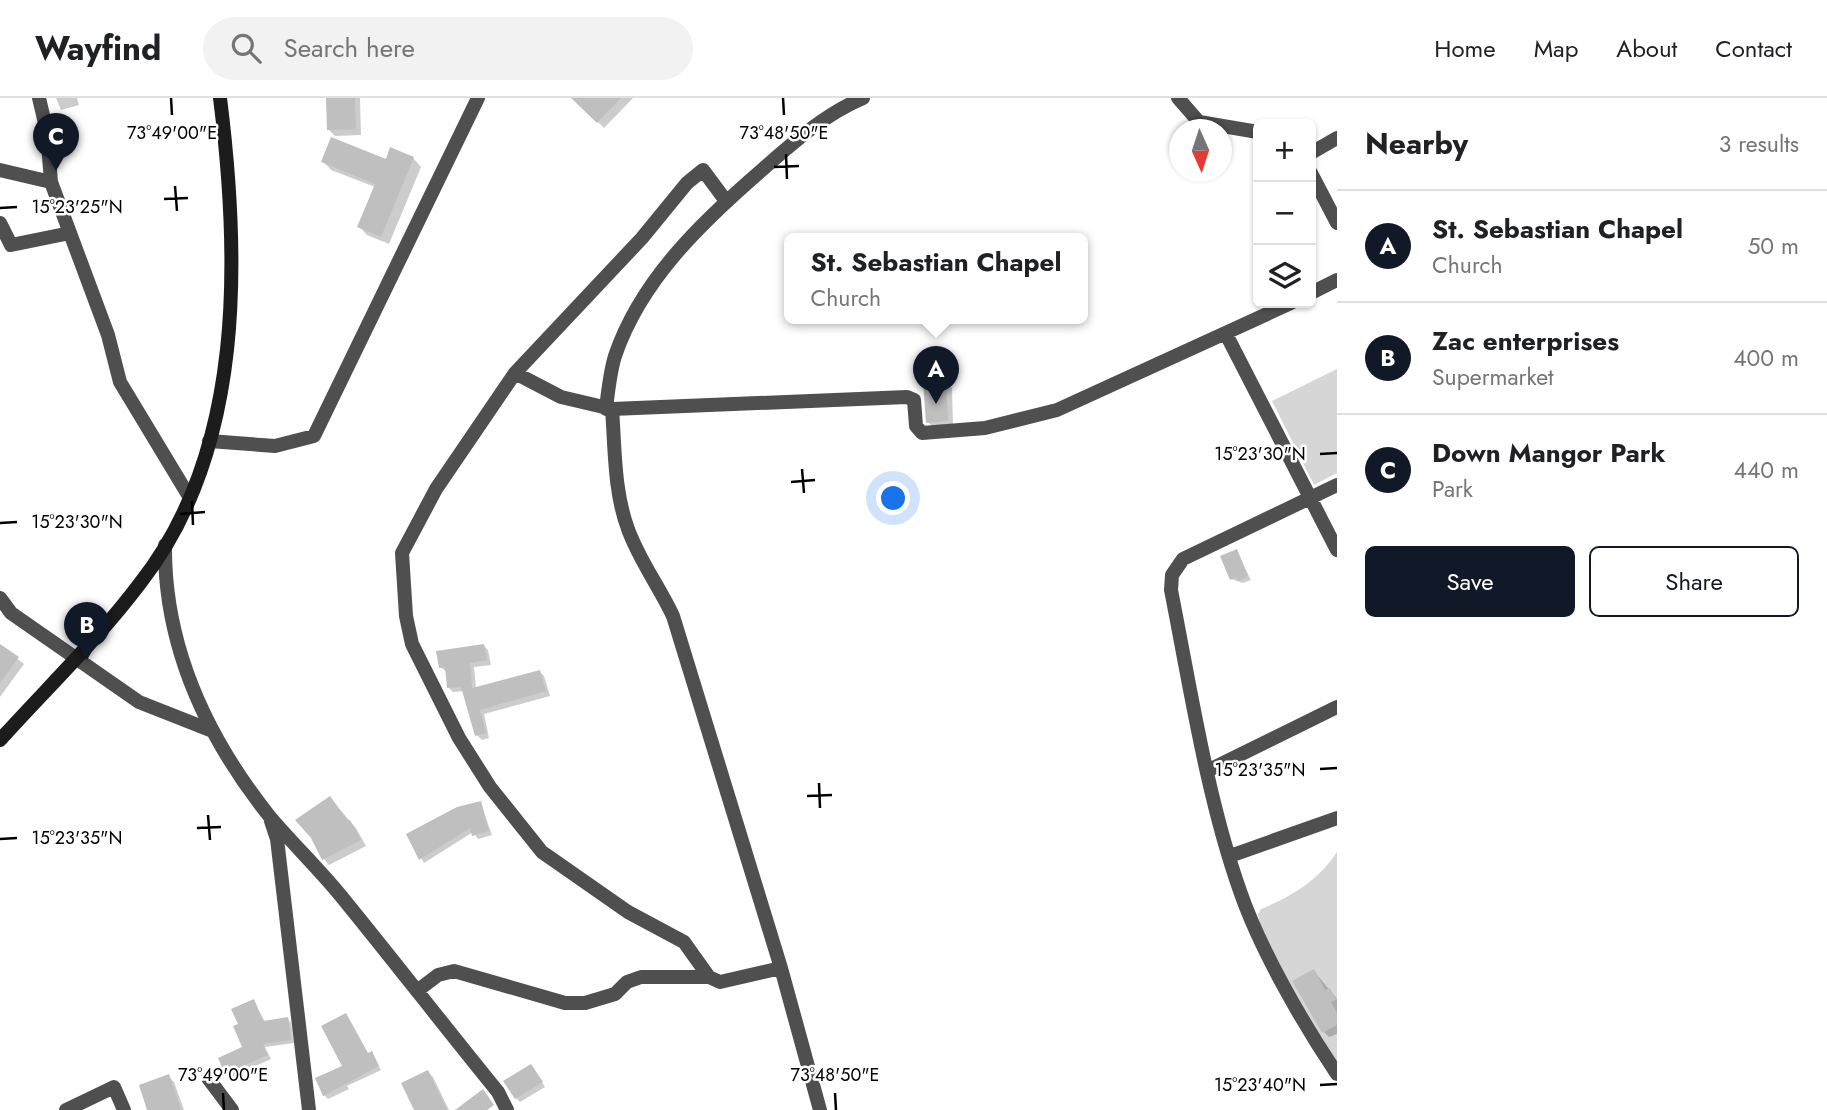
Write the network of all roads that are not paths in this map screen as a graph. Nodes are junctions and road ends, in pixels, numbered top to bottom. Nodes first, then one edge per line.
1 (39, 98) edge
2 (220, 98) edge
3 (478, 98) edge
4 (863, 98) edge
5 (1178, 98) edge
6 (1253, 131) edge
7 (1337, 138) edge
8 (1316, 150) edge
9 (0, 170) edge
10 (51, 182) junction
11 (1316, 182) edge
12 (726, 201) junction
13 (0, 223) edge
14 (1337, 223) edge
15 (70, 233) junction
16 (1337, 280) edge
17 (1316, 290) edge
18 (1281, 308) edge
19 (1226, 334) junction
20 (515, 373) junction
21 (609, 409) junction
22 (209, 441) junction
23 (1337, 485) edge
24 (190, 498) junction
25 (1310, 498) junction
26 (165, 545) junction
27 (1337, 550) edge
28 (0, 598) edge
29 (73, 659) junction
30 (1337, 706) edge
31 (210, 730) junction
32 (0, 740) edge
33 (1207, 771) junction
34 (270, 816) junction
35 (1337, 818) edge
36 (1230, 856) junction
37 (781, 968) junction
38 (709, 977) junction
39 (417, 991) junction
40 (1337, 1074) edge
41 (208, 1078) dead end
42 (66, 1110) edge
43 (124, 1110) edge
44 (232, 1110) edge
45 (309, 1110) edge
46 (507, 1110) edge
47 (820, 1110) edge

1 - 10 street
2 - 22 main road
3 - 22 street
4 - 12 street
5 - 6 street
7 - 8 street
9 - 10 street
10 - 15 street
11 - 14 street
12 - 20 street
12 - 21 street
13 - 15 street
15 - 24 street
16 - 17 street
18 - 19 street
19 - 21 street
19 - 25 street
20 - 21 street
20 - 38 street
21 - 37 street
22 - 24 main road
23 - 25 street
24 - 26 main road
25 - 27 street
25 - 33 street
26 - 29 main road
26 - 31 street
28 - 29 street
29 - 31 street
29 - 32 main road
30 - 33 street
31 - 34 street
33 - 36 street
34 - 39 street
34 - 45 street
35 - 36 street
36 - 40 street
37 - 38 street
37 - 47 street
38 - 39 street
39 - 46 street
41 - 44 street
42 - 43 street

